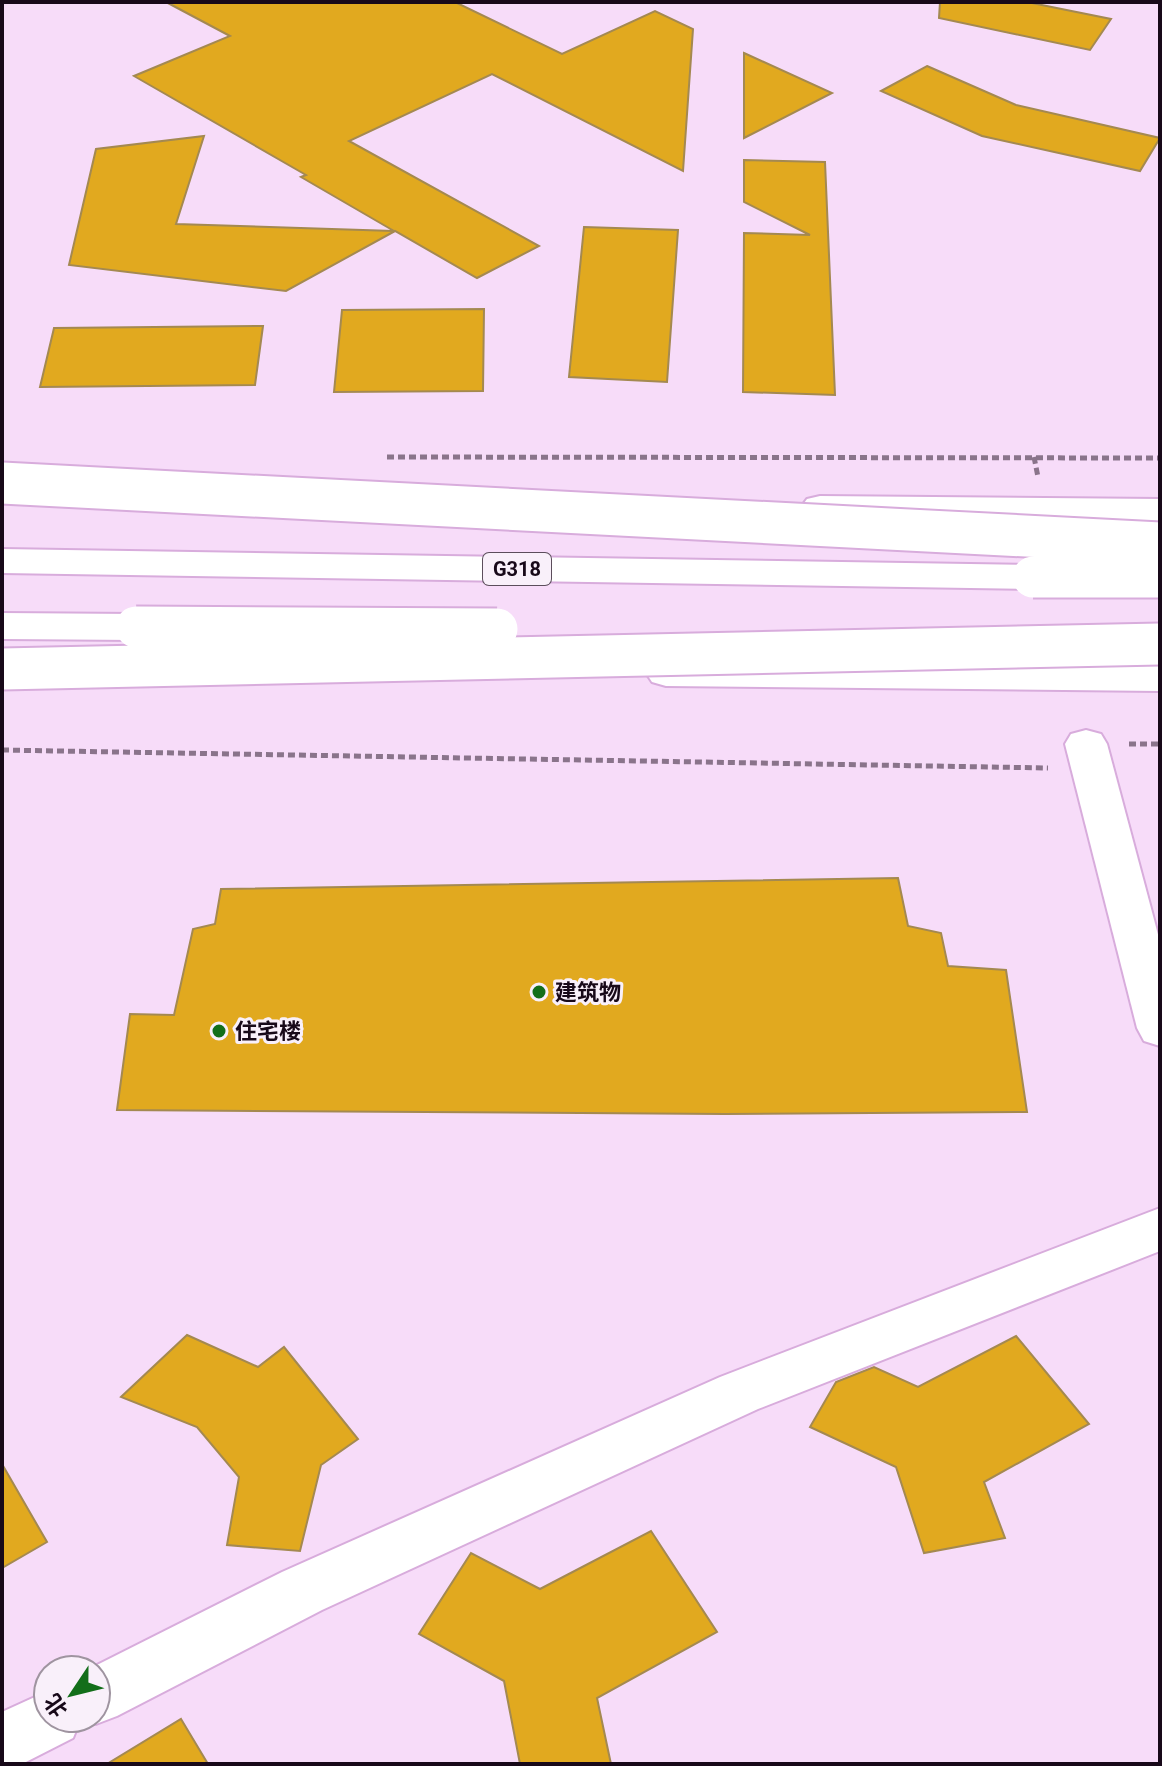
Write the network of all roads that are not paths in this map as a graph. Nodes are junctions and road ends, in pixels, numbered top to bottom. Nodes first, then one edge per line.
1 (2, 483) edge
2 (2, 502) edge
3 (1160, 510) edge
4 (1160, 543) edge
5 (2, 561) edge
6 (1160, 577) edge
7 (2, 626) edge
8 (1160, 633) edge
9 (1160, 644) edge
10 (2, 668) edge
11 (1160, 678) edge
12 (1090, 756) road end
13 (1160, 1028) edge
14 (1160, 1229) edge
15 (112, 1688) edge
16 (32, 1728) edge
17 (2, 1743) edge

1 - 4 main road, bridge
2 - 3 main road
5 - 6 main road, G318, bridge
7 - 8 main road, bridge
9 - 10 main road, bridge
10 - 11 main road
12 - 13 main road
14 - 15 main road
16 - 17 main road

